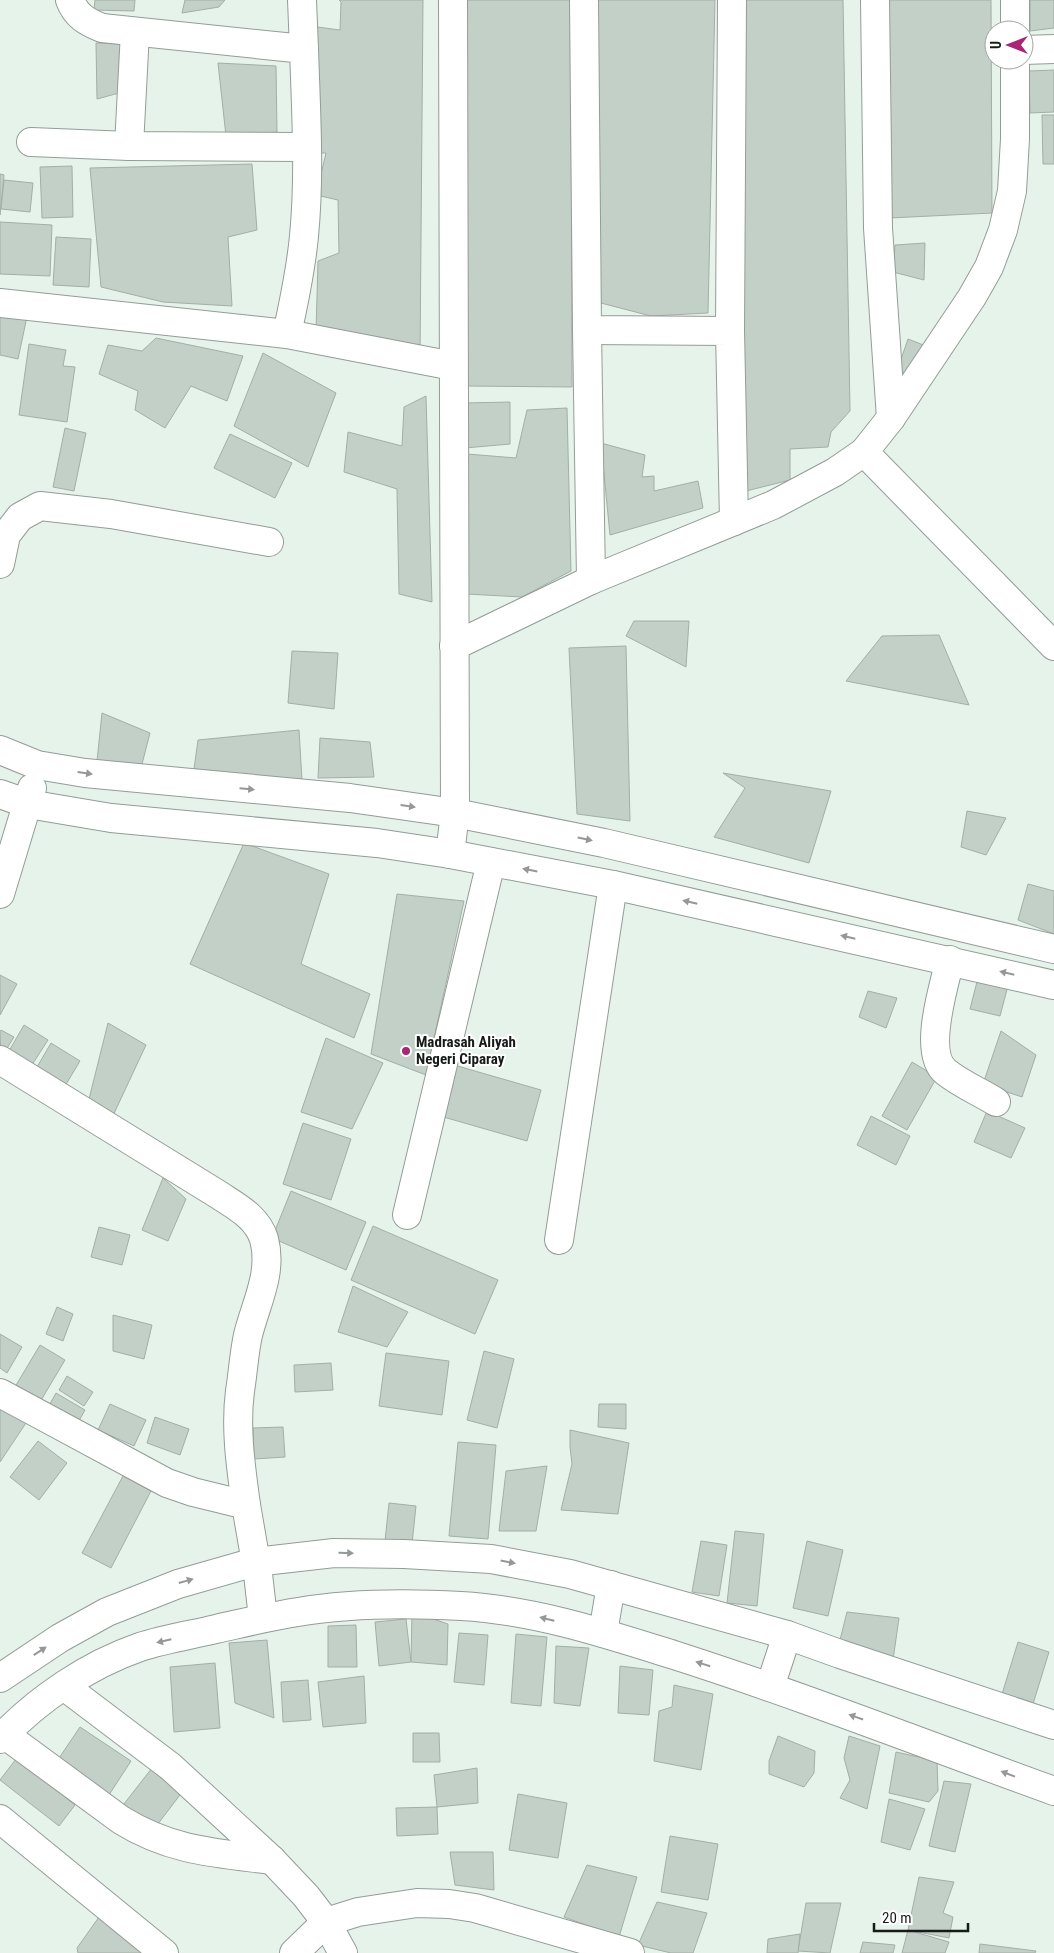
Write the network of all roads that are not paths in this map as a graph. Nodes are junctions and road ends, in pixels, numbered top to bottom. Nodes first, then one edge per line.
1 (70, 0) edge
2 (302, 0) edge
3 (453, 0) edge
4 (584, 0) edge
5 (732, 0) edge
6 (874, 0) edge
7 (1016, 0) edge
8 (1016, 20) edge
9 (136, 32) junction
10 (304, 49) junction
11 (1054, 49) edge
12 (1034, 50) edge
13 (1015, 70) edge
14 (31, 142) dead end
15 (129, 146) junction
16 (307, 147) junction
17 (0, 303) edge
18 (587, 330) junction
19 (730, 332) junction
20 (287, 334) junction
21 (453, 366) junction
22 (891, 418) junction
23 (864, 452) junction
24 (734, 521) junction
25 (269, 542) dead end
26 (0, 564) edge
27 (591, 580) junction
28 (454, 646) junction
29 (1054, 646) edge
30 (0, 750) edge
31 (37, 765) junction
32 (0, 794) edge
33 (28, 804) junction
34 (456, 813) junction
35 (450, 854) junction
36 (491, 862) junction
37 (613, 885) junction
38 (0, 894) edge
39 (1054, 949) edge
40 (950, 960) junction
41 (1054, 985) edge
42 (0, 1060) edge
43 (996, 1102) dead end
44 (408, 1215) dead end
45 (559, 1240) dead end
46 (0, 1393) edge
47 (246, 1505) junction
48 (256, 1568) junction
49 (610, 1587) junction
50 (262, 1610) junction
51 (604, 1630) junction
52 (786, 1637) junction
53 (0, 1678) edge
54 (771, 1684) junction
55 (64, 1686) junction
56 (1054, 1725) edge
57 (2, 1736) edge
58 (1053, 1789) edge
59 (0, 1819) edge
60 (272, 1860) junction
61 (326, 1922) junction
62 (164, 1953) edge
63 (294, 1953) edge
64 (343, 1953) edge
65 (630, 1953) edge

1 - 9 street
2 - 10 street
3 - 21 street
4 - 18 street
5 - 19 street
6 - 22 street
7 - 8 street
9 - 10 street
9 - 15 street
10 - 16 street
11 - 12 street
13 - 22 street
14 - 15 street
15 - 16 street
16 - 20 street
17 - 20 street
18 - 19 street
18 - 27 street
19 - 24 street
20 - 21 street
21 - 28 street
22 - 23 street
23 - 24 street
23 - 29 street
24 - 27 street
25 - 26 street
27 - 28 street
28 - 34 street
30 - 31 street
31 - 33 street
31 -> 34 street
32 - 33 street
33 - 35 street
33 - 38 street
34 - 35 street
34 -> 39 street
35 - 36 street
37 -> 36 street
36 - 44 street
40 -> 37 street
37 - 45 street
41 -> 40 street
40 - 43 street
42 - 47 street
46 - 47 street
47 - 48 street
48 -> 49 street
48 - 50 street
53 -> 48 street
49 - 51 street
49 - 52 street
51 -> 50 street
50 -> 55 street
54 -> 51 street
52 - 54 street
52 - 56 street
58 -> 54 street
55 - 57 street
55 - 60 street
57 - 60 street
59 - 62 street
60 - 61 street
61 - 63 street
61 - 64 street
61 - 65 street

